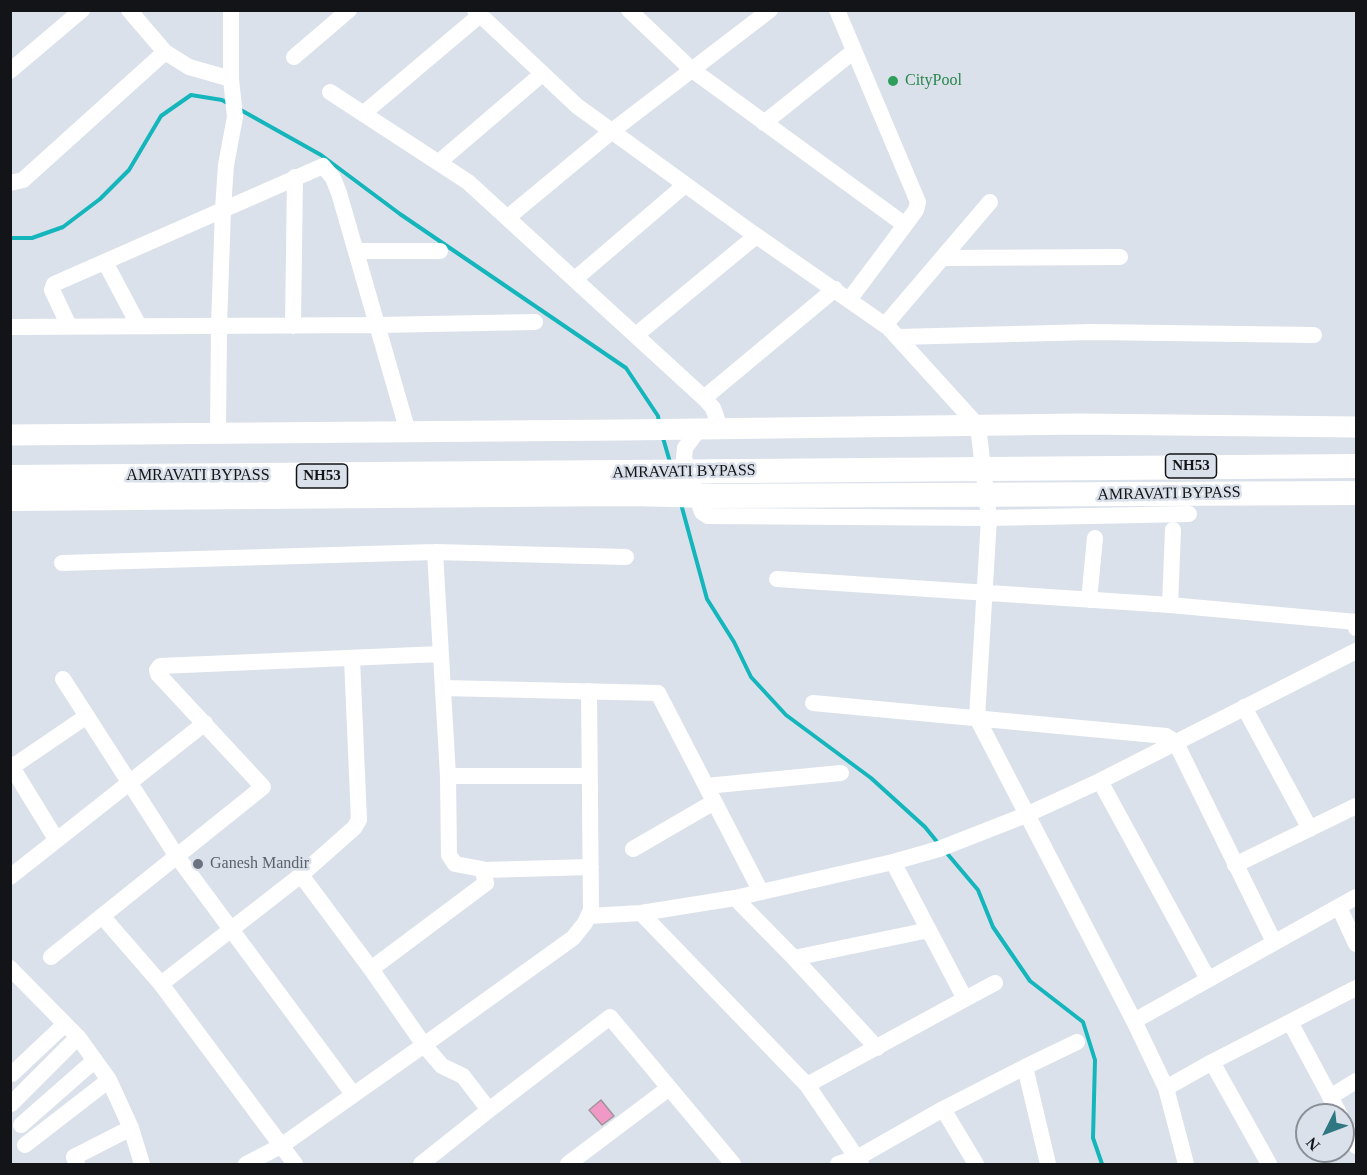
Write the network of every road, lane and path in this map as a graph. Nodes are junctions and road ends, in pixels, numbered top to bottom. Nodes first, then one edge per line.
1 (82, 10) edge
2 (129, 10) edge
3 (231, 10) edge
4 (349, 10) edge
5 (629, 10) edge
6 (770, 10) edge
7 (837, 10) edge
8 (478, 13) edge
9 (746, 18) edge
10 (854, 51) junction
11 (165, 52) junction
12 (294, 57) dead end
13 (691, 69) junction
14 (10, 71) edge
15 (542, 74) junction
16 (231, 80) junction
17 (330, 92) dead end
18 (363, 113) junction
19 (764, 123) junction
20 (612, 131) junction
21 (439, 162) junction
22 (295, 177) junction
23 (10, 183) edge
24 (685, 184) junction
25 (990, 202) dead end
26 (223, 209) junction
27 (507, 218) junction
28 (905, 225) junction
29 (756, 236) junction
30 (356, 251) junction
31 (440, 251) dead end
32 (1120, 257) dead end
33 (942, 258) junction
34 (105, 262) junction
35 (575, 279) junction
36 (835, 289) junction
37 (849, 300) junction
38 (536, 322) dead end
39 (378, 325) junction
40 (885, 325) junction
41 (69, 326) junction
42 (139, 326) junction
43 (219, 326) junction
44 (293, 326) junction
45 (10, 327) edge
46 (636, 335) junction
47 (1314, 335) dead end
48 (898, 337) junction
49 (704, 398) junction
50 (978, 426) junction
51 (1356, 427) edge
52 (699, 429) junction
53 (720, 429) junction
54 (408, 432) junction
55 (218, 434) junction
56 (10, 435) edge
57 (1356, 466) edge
58 (10, 477) edge
59 (632, 483) junction
60 (358, 486) junction
61 (1356, 493) edge
62 (10, 499) edge
63 (1189, 514) dead end
64 (988, 518) junction
65 (1173, 530) dead end
66 (1095, 538) dead end
67 (435, 552) junction
68 (626, 557) dead end
69 (62, 563) dead end
70 (777, 579) dead end
71 (986, 592) junction
72 (1089, 600) junction
73 (1170, 605) junction
74 (1356, 622) edge
75 (1356, 628) edge
76 (1356, 651) edge
77 (440, 654) junction
78 (352, 659) junction
79 (63, 679) dead end
80 (443, 688) junction
81 (589, 691) junction
82 (813, 703) dead end
83 (1244, 707) junction
84 (87, 716) junction
85 (977, 718) junction
86 (205, 723) junction
87 (1176, 743) junction
88 (11, 765) edge
89 (841, 773) dead end
90 (448, 776) junction
91 (590, 777) junction
92 (1100, 781) junction
93 (128, 782) junction
94 (706, 786) junction
95 (714, 802) junction
96 (1356, 806) edge
97 (1026, 815) junction
98 (1310, 829) junction
99 (56, 839) junction
100 (633, 849) dead end
101 (176, 855) junction
102 (893, 862) junction
103 (1235, 865) junction
104 (591, 867) junction
105 (483, 870) junction
106 (301, 875) junction
107 (10, 877) edge
108 (761, 892) junction
109 (1356, 897) edge
110 (735, 898) junction
111 (1339, 907) junction
112 (641, 913) junction
113 (102, 916) junction
114 (589, 916) junction
115 (230, 930) junction
116 (929, 930) junction
117 (1274, 942) junction
118 (1356, 944) edge
119 (51, 957) dead end
120 (794, 958) junction
121 (371, 969) junction
122 (12, 972) edge
123 (1208, 979) junction
124 (995, 983) dead end
125 (161, 984) junction
126 (1356, 988) edge
127 (965, 999) junction
128 (1134, 1021) junction
129 (1290, 1022) junction
130 (65, 1024) junction
131 (78, 1037) junction
132 (1077, 1042) dead end
133 (424, 1045) junction
134 (877, 1048) junction
135 (95, 1060) junction
136 (1212, 1062) junction
137 (1025, 1067) junction
138 (12, 1074) dead end
139 (109, 1080) junction
140 (1356, 1082) edge
141 (807, 1085) junction
142 (669, 1088) junction
143 (1166, 1088) junction
144 (353, 1094) junction
145 (1330, 1097) junction
146 (1333, 1103) edge
147 (12, 1104) edge
148 (943, 1109) junction
149 (489, 1110) junction
150 (21, 1125) dead end
151 (131, 1128) junction
152 (25, 1144) dead end
153 (280, 1146) junction
154 (859, 1161) edge
155 (730, 1163) edge
156 (77, 1164) edge
157 (142, 1164) edge
158 (246, 1164) edge
159 (295, 1164) edge
160 (421, 1164) edge
161 (568, 1164) edge
162 (838, 1164) edge
163 (976, 1164) edge
164 (1048, 1164) edge
165 (1186, 1164) edge
166 (1269, 1164) edge

1 - 14 street
2 - 11 street
3 - 16 street
4 - 12 street
5 - 13 street
6 - 9 street
7 - 10 street
8 - 15 street
8 - 18 street
9 - 13 street
10 - 19 street
10 - 28 street
11 - 16 street
11 - 23 street
13 - 19 street
13 - 20 street
15 - 20 street
15 - 21 street
16 - 26 street
17 - 18 street
18 - 21 street
19 - 28 street
20 - 24 street
20 - 27 street
21 - 27 street
22 - 26 street
22 - 30 street
22 - 44 street
24 - 29 street
24 - 35 street
25 - 33 street
26 - 34 street
26 - 43 street
27 - 35 street
28 - 37 street
29 - 36 street
29 - 46 street
30 - 31 street
30 - 39 street
32 - 33 street
33 - 40 street
34 - 41 street
34 - 42 street
35 - 46 street
36 - 37 street
36 - 49 street
37 - 40 street
38 - 39 street
39 - 44 street
39 - 54 street
40 - 48 street
41 - 42 street
41 - 45 street
42 - 43 street
43 - 44 street
43 - 55 street
46 - 49 street
47 - 48 street
48 - 50 street
49 - 53 street
50 - 51 main road
50 - 53 main road
50 - 64 street
52 - 53 main road
52 - 54 main road
52 - 64 street
54 - 55 main road
55 - 56 main road
57 - 59 highway, AMRAVATI BYPASS / NH53
58 - 60 highway, AMRAVATI BYPASS / NH53
59 - 60 highway, AMRAVATI BYPASS / NH53
59 - 61 highway, AMRAVATI BYPASS / NH53
60 - 62 highway, AMRAVATI BYPASS / NH53
63 - 64 street
64 - 71 street
65 - 73 street
66 - 72 street
67 - 68 street
67 - 69 street
67 - 77 street
70 - 71 street
71 - 72 street
71 - 85 street
72 - 73 street
73 - 74 street
74 - 75 street
76 - 83 street
77 - 78 street
77 - 80 street
78 - 86 street
78 - 106 street
79 - 84 street
80 - 81 street
80 - 90 street
81 - 91 street
81 - 94 street
82 - 85 street
83 - 87 street
83 - 98 street
84 - 88 street
84 - 93 street
85 - 87 street
85 - 97 street
86 - 93 street
86 - 101 street
87 - 92 street
87 - 103 street
88 - 99 street
89 - 94 street
90 - 91 street
90 - 105 street
91 - 104 street
92 - 97 street
92 - 123 street
93 - 99 street
93 - 101 street
94 - 95 street
95 - 100 street
95 - 108 street
96 - 98 street
97 - 102 street
97 - 128 street
98 - 103 street
99 - 107 street
101 - 113 street
101 - 115 street
102 - 108 street
102 - 116 street
103 - 117 street
104 - 105 street
104 - 114 street
105 - 121 street
106 - 115 street
106 - 121 street
108 - 110 street
109 - 111 street
110 - 112 street
110 - 120 street
111 - 117 street
111 - 118 street
112 - 114 street
112 - 141 street
113 - 119 street
113 - 125 street
114 - 133 street
115 - 125 street
115 - 144 street
116 - 120 street
116 - 127 street
117 - 123 street
120 - 134 street
121 - 133 street
122 - 130 street
123 - 128 street
124 - 127 street
125 - 153 street
126 - 129 street
127 - 134 street
128 - 143 street
129 - 136 street
129 - 145 street
130 - 131 street
130 - 138 street
131 - 135 street
131 - 147 street
132 - 137 street
133 - 144 street
133 - 149 street
134 - 141 street
135 - 139 street
135 - 150 street
136 - 143 street
136 - 166 street
137 - 148 street
137 - 164 street
139 - 151 street
139 - 152 street
140 - 145 street
141 - 154 street
142 - 149 street
142 - 155 street
142 - 161 street
143 - 165 street
144 - 153 street
145 - 146 street
148 - 154 street
148 - 163 street
149 - 160 street
151 - 156 street
151 - 157 street
153 - 158 street
153 - 159 street
154 - 162 street

